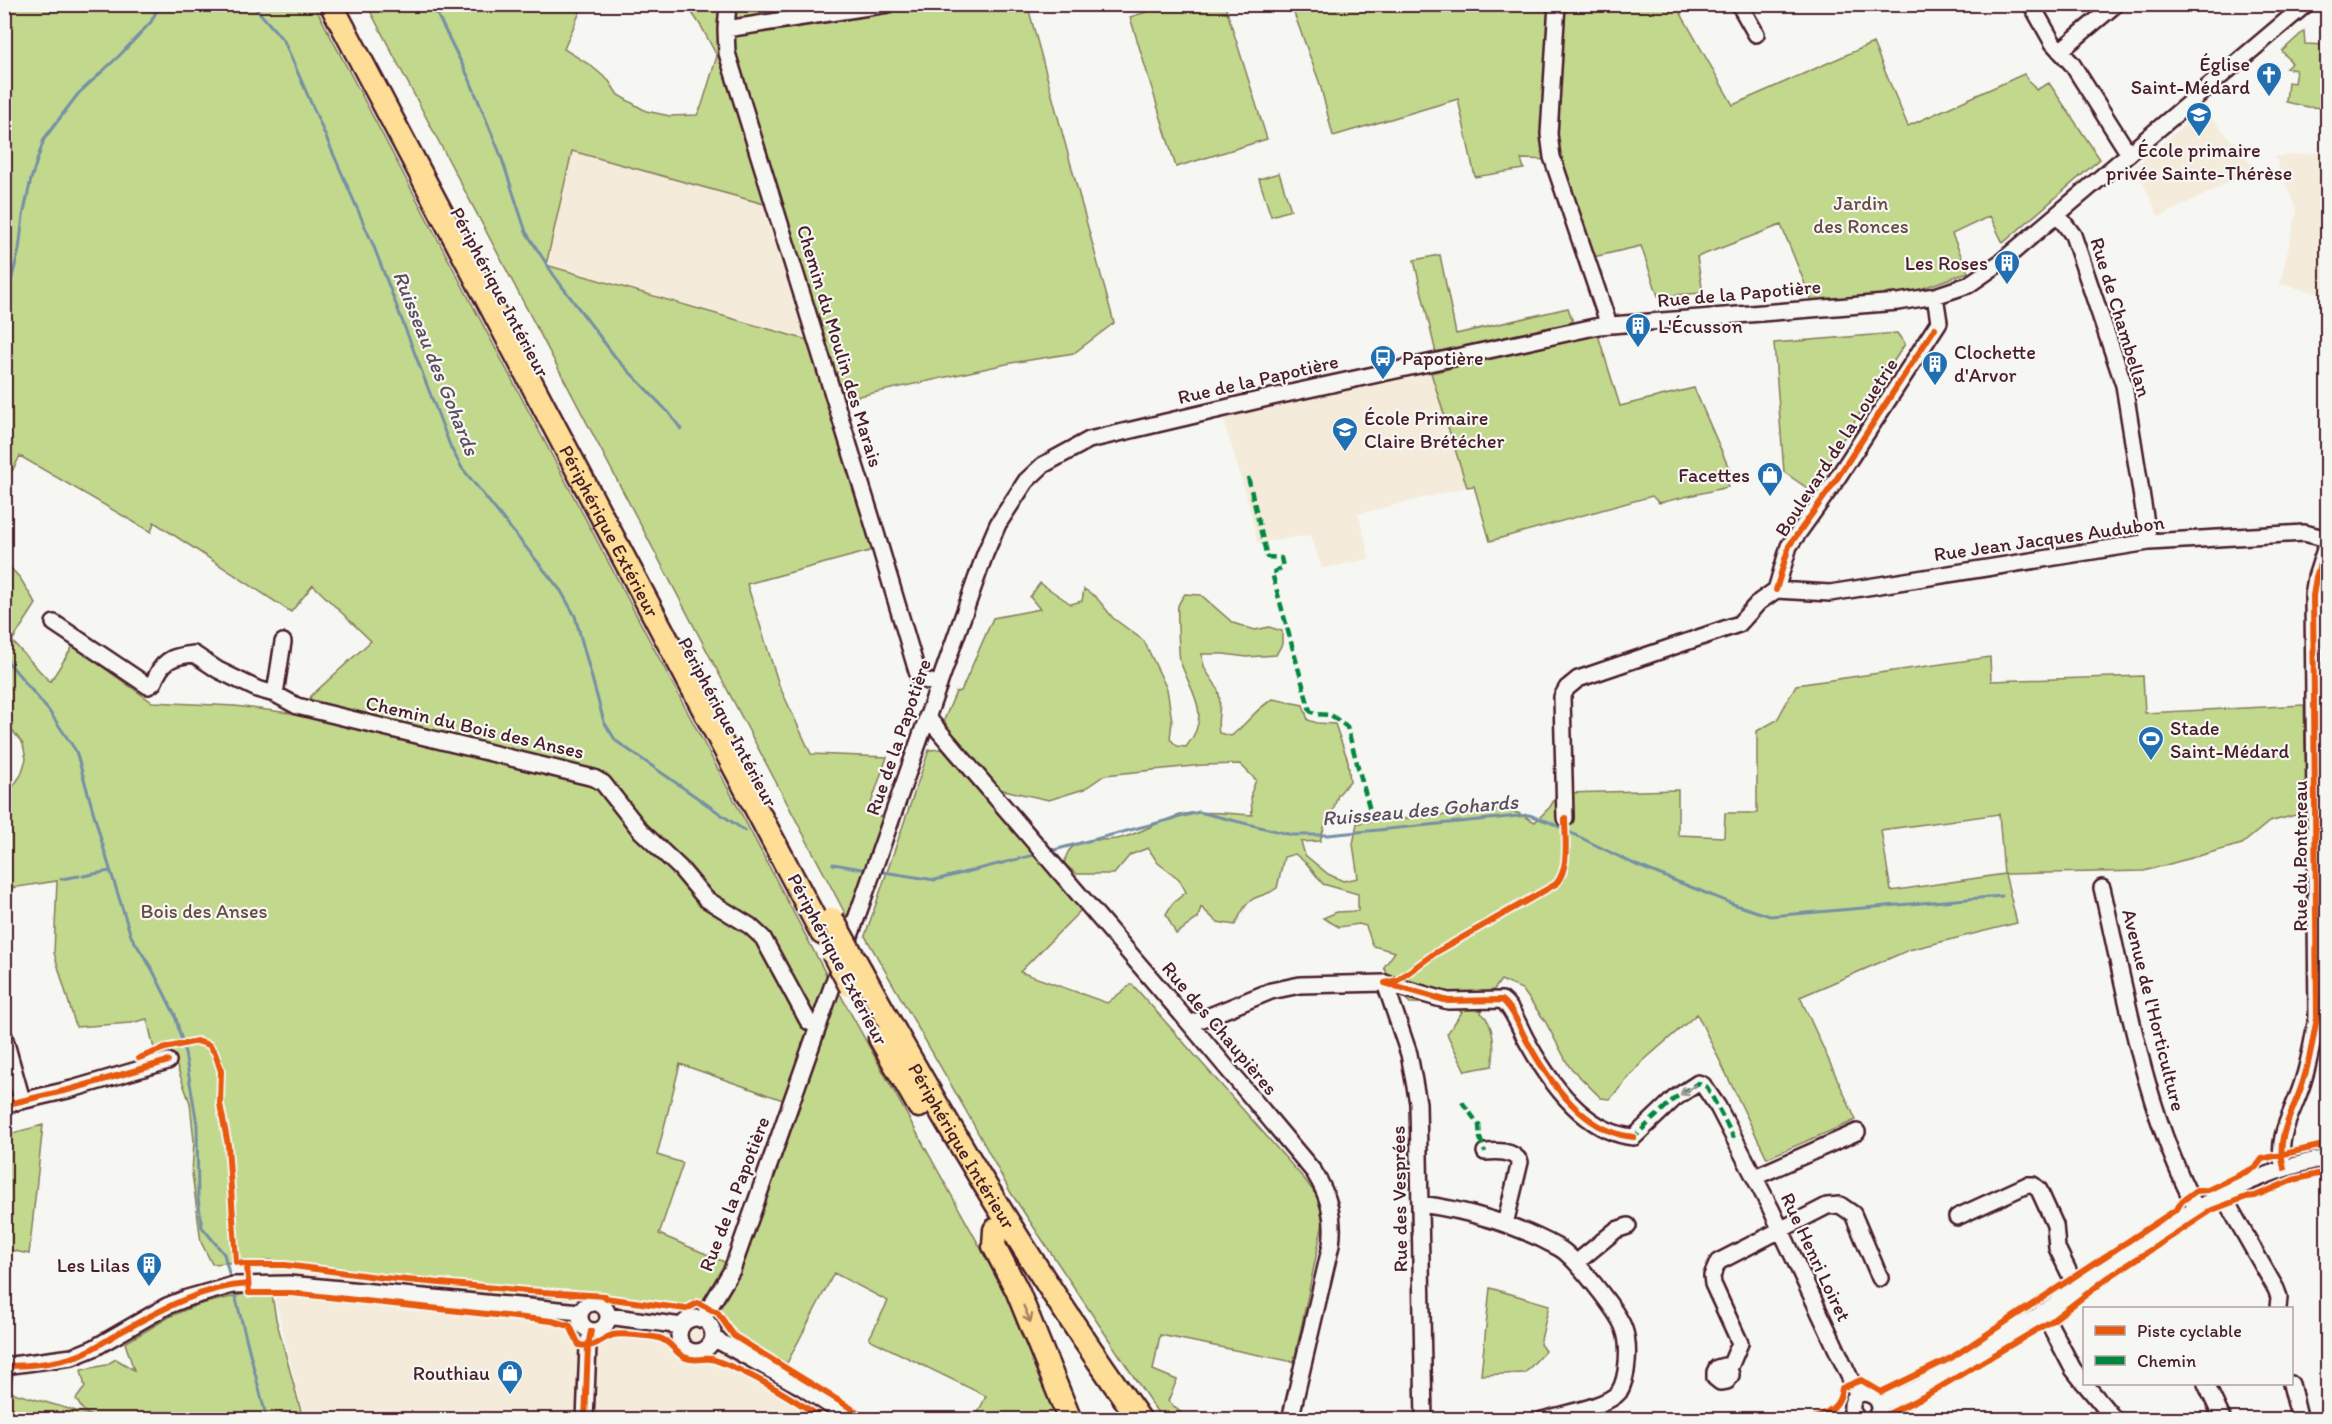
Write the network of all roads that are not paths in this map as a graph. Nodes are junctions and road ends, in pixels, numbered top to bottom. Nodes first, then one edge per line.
1 (331, 4) edge
2 (348, 4) edge
3 (728, 4) edge
4 (888, 4) edge
5 (1557, 4) edge
6 (1739, 4) edge
7 (2031, 4) edge
8 (2116, 4) edge
9 (2306, 4) edge
10 (726, 29) junction
11 (1756, 34) dead end
12 (2060, 51) junction
13 (2129, 154) junction
14 (2058, 215) junction
15 (1935, 296) junction
16 (1609, 325) junction
17 (2328, 539) edge
18 (2149, 542) junction
19 (1776, 590) junction
20 (54, 623) dead end
21 (283, 642) dead end
22 (939, 685) junction
23 (275, 694) junction
24 (927, 717) junction
25 (1565, 818) dead end
26 (2103, 888) dead end
27 (827, 926) junction
28 (856, 978) junction
29 (1385, 983) junction
30 (1190, 1024) junction
31 (818, 1027) junction
32 (4, 1036) edge
33 (168, 1061) dead end
34 (22, 1100) junction
35 (4, 1105) edge
36 (1857, 1132) dead end
37 (1485, 1152) dead end
38 (2328, 1158) edge
39 (2284, 1168) junction
40 (1755, 1177) junction
41 (2222, 1194) junction
42 (1420, 1204) junction
43 (2196, 1208) junction
44 (1957, 1217) dead end
45 (1505, 1224) junction
46 (1628, 1226) dead end
47 (995, 1230) junction
48 (1781, 1230) junction
49 (1576, 1263) junction
50 (1880, 1278) dead end
51 (2076, 1287) junction
52 (2278, 1307) edge
53 (580, 1312) junction
54 (2043, 1312) junction
55 (608, 1316) junction
56 (702, 1320) junction
57 (682, 1326) junction
58 (591, 1330) junction
59 (713, 1338) junction
60 (4, 1366) edge
61 (1729, 1369) dead end
62 (2083, 1381) edge
63 (2087, 1385) edge
64 (2207, 1385) edge
65 (2292, 1385) edge
66 (1858, 1395) junction
67 (1123, 1396) junction
68 (1880, 1404) junction
69 (1851, 1418) edge
70 (585, 1419) edge
71 (852, 1419) edge
72 (1070, 1419) edge
73 (1121, 1419) edge
74 (1140, 1419) edge
75 (1152, 1419) edge
76 (1290, 1419) edge
77 (1424, 1419) edge
78 (1542, 1419) edge
79 (1873, 1419) edge
80 (2115, 1419) edge
81 (2223, 1419) edge
82 (2300, 1419) edge

1 - 27 highway, Périphérique Extérieur
2 - 27 highway, Périphérique Intérieur
3 - 10 street, Chemin du Moulin des Marais
4 - 10 street
5 - 16 street
6 - 11 street
7 - 12 street
8 - 12 street
9 - 13 street, Rue de la Papotière
10 - 22 street, Chemin du Moulin des Marais
12 - 13 street
13 - 14 street, Rue de la Papotière
14 - 15 street, Rue de la Papotière
14 - 18 street, Rue de Chambellan
15 - 16 street, Rue de la Papotière
15 - 19 street, Boulevard de la Louetrie
16 - 22 street, Rue de la Papotière
17 - 18 street, Rue Jean Jacques Audubon
17 - 39 street, Rue du Pontereau
18 - 19 street, Rue Jean Jacques Audubon
19 - 25 street
20 - 23 street, Chemin du Bois des Anses
21 - 23 street
22 - 24 street, Rue de la Papotière
23 - 31 street, Chemin du Bois des Anses
24 - 30 street, Rue des Chaupières
24 - 31 street, Rue de la Papotière
26 - 43 street, Avenue de l'Horticulture
27 - 28 highway, Périphérique Intérieur, bridge
28 - 47 highway, Périphérique Extérieur
28 - 67 highway, Périphérique Intérieur
29 - 30 street
40 -> 29 street, Rue Henri Loiret
29 - 42 street, Rue des Vesprées
30 - 76 street, Rue des Chaupières
31 - 56 street, Rue de la Papotière
32 - 34 street
33 - 34 street
34 - 35 street
36 - 40 street
37 - 45 street
38 - 39 street
39 - 41 street
40 - 48 street, Rue Henri Loiret
41 - 43 street
41 - 52 street
42 - 45 street
42 - 77 street, Rue des Vesprées
43 - 51 street
44 - 51 street
45 - 49 street
46 - 49 street
47 -> 72 highway
47 - 73 highway, Périphérique Extérieur
48 - 50 street
48 - 61 street
48 - 66 street, Rue Henri Loiret
49 - 78 street
51 - 54 street
53 - 55 street
53 - 58 street
53 - 60 street
54 - 62 street
54 - 68 street
55 - 57 street
55 - 58 street
56 - 57 street
56 - 59 street
57 - 59 street
58 - 70 street
59 - 71 street
63 - 80 street
64 - 81 street
65 - 82 street
66 - 68 street
66 - 69 street
67 - 74 highway, Périphérique Intérieur
67 - 75 highway
68 - 79 street

